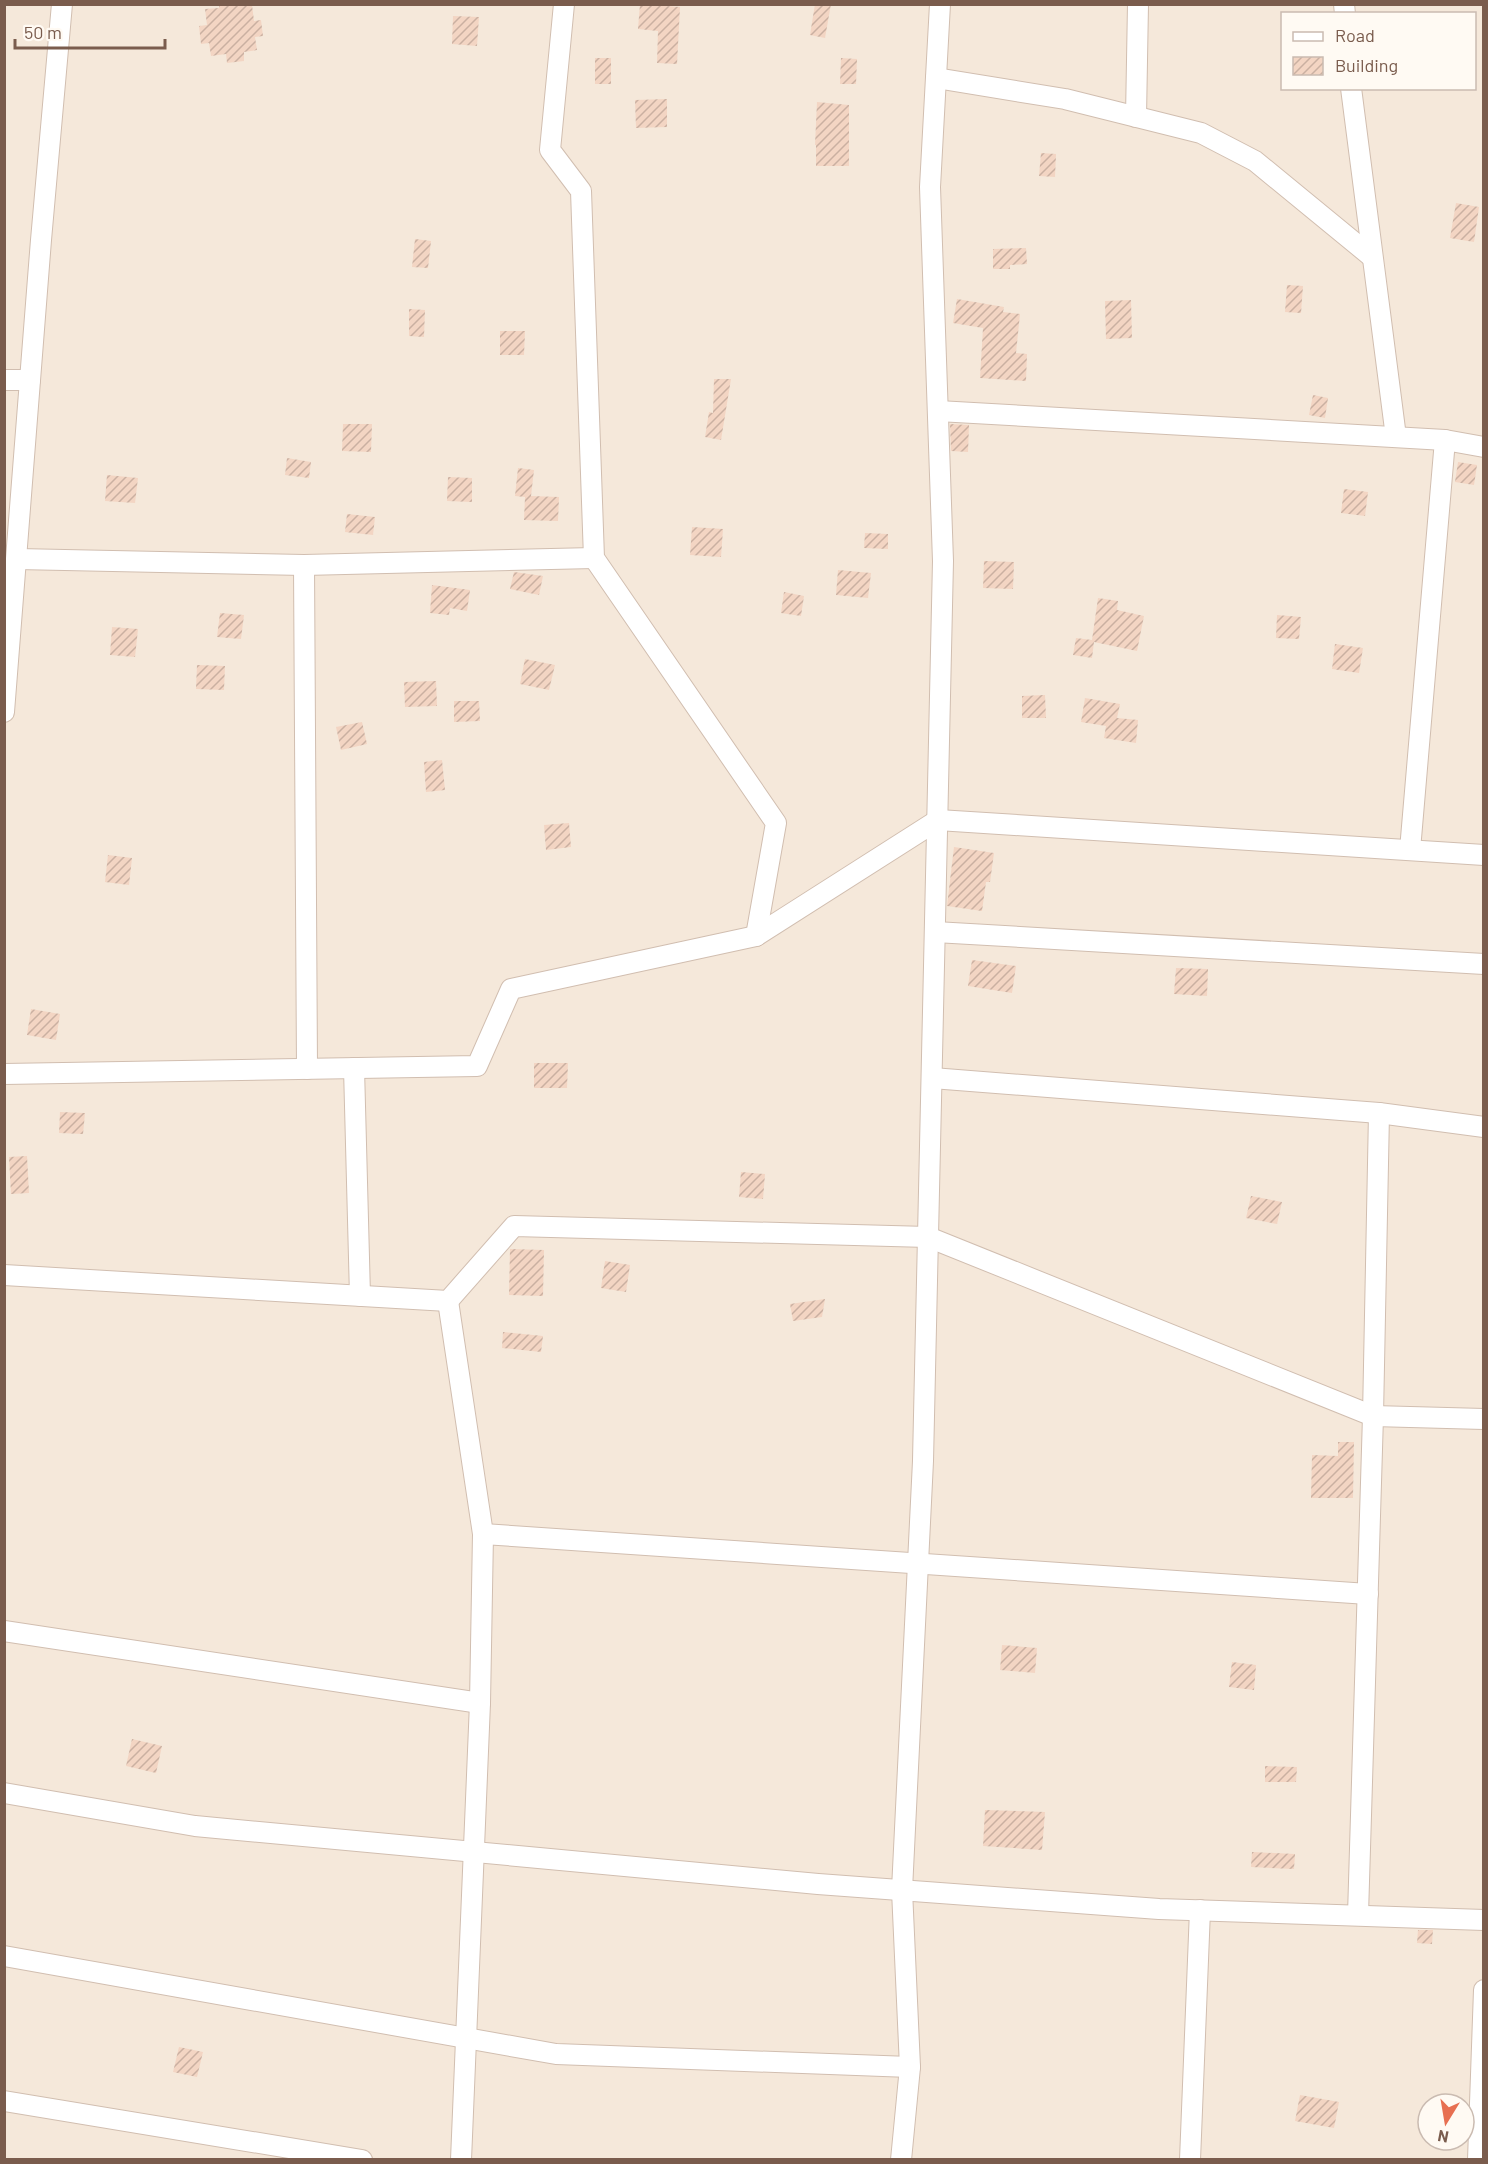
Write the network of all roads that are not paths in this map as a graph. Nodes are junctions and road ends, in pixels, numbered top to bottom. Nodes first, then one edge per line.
1 (62, 4) edge
2 (564, 4) edge
3 (940, 4) edge
4 (1138, 4) edge
5 (936, 78) junction
6 (1351, 90) edge
7 (1136, 117) junction
8 (1372, 257) junction
9 (4, 380) edge
10 (30, 380) junction
11 (938, 411) junction
12 (1396, 437) junction
13 (1445, 440) junction
14 (1484, 447) edge
15 (594, 558) junction
16 (16, 559) junction
17 (304, 565) junction
18 (4, 712) edge
19 (938, 820) junction
20 (1410, 850) junction
21 (1484, 855) edge
22 (935, 932) junction
23 (756, 936) junction
24 (1484, 964) edge
25 (354, 1068) junction
26 (308, 1069) junction
27 (4, 1074) edge
28 (932, 1078) junction
29 (1379, 1113) junction
30 (1484, 1127) edge
31 (928, 1237) junction
32 (4, 1275) edge
33 (360, 1296) junction
34 (448, 1301) junction
35 (1373, 1416) junction
36 (1484, 1419) edge
37 (483, 1534) junction
38 (918, 1563) junction
39 (1368, 1594) junction
40 (4, 1631) edge
41 (480, 1703) junction
42 (4, 1793) edge
43 (473, 1852) junction
44 (902, 1890) junction
45 (1200, 1910) junction
46 (1358, 1915) junction
47 (1484, 1920) edge
48 (4, 1956) edge
49 (1484, 1990) edge
50 (466, 2038) junction
51 (910, 2067) junction
52 (1482, 2074) edge
53 (4, 2101) edge
54 (362, 2160) edge
55 (461, 2160) edge
56 (901, 2160) edge
57 (1190, 2160) edge
58 (1478, 2160) edge

1 - 10 street
2 - 15 street
3 - 5 street
4 - 7 street
5 - 7 street
5 - 11 street
6 - 8 street
7 - 8 street
8 - 12 street
9 - 10 street
10 - 16 street
11 - 12 street
11 - 19 street
12 - 13 street
13 - 14 street
13 - 20 street
15 - 17 street
15 - 23 street
16 - 17 street
16 - 18 street
17 - 26 street
19 - 20 street
19 - 22 street
19 - 23 street
20 - 21 street
22 - 24 street
22 - 28 street
23 - 25 street
25 - 26 street
25 - 33 street
26 - 27 street
28 - 29 street
28 - 31 street
29 - 30 street
29 - 35 street
31 - 34 street
31 - 35 street
31 - 38 street
32 - 33 street
33 - 34 street
34 - 37 street
35 - 36 street
35 - 39 street
37 - 38 street
37 - 41 street
38 - 39 street
38 - 44 street
39 - 46 street
40 - 41 street
41 - 43 street
42 - 43 street
43 - 44 street
43 - 50 street
44 - 45 street
44 - 51 street
45 - 46 street
45 - 57 street
46 - 47 street
48 - 50 street
49 - 52 street
50 - 51 street
50 - 55 street
51 - 56 street
52 - 58 street
53 - 54 street

